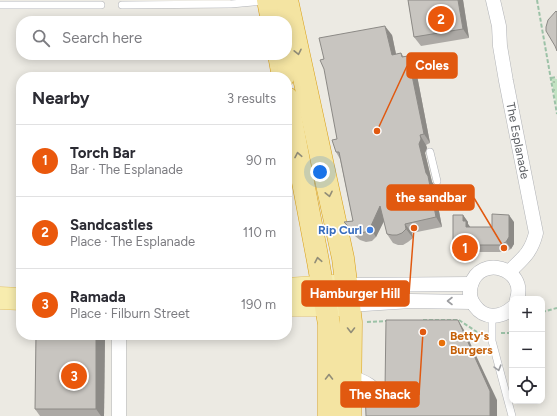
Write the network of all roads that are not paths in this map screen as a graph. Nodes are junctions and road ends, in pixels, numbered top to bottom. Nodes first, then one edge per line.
1 (268, 0) edge
2 (287, 0) edge
3 (493, 0) edge
4 (0, 5) edge
5 (122, 5) dead end
6 (101, 6) dead end
7 (271, 16) edge
8 (290, 16) edge
9 (292, 23) edge
10 (280, 60) edge
11 (282, 72) edge
12 (292, 125) edge
13 (430, 152) dead end
14 (437, 181) dead end
15 (509, 272) junction
16 (471, 284) junction
17 (292, 290) edge
18 (324, 295) junction
19 (518, 296) edge
20 (0, 298) edge
21 (16, 299) edge
22 (472, 302) junction
23 (292, 304) edge
24 (352, 304) junction
25 (509, 310) edge
26 (492, 316) junction
27 (119, 340) edge
28 (350, 373) junction
29 (382, 399) edge
30 (119, 416) edge
31 (329, 416) edge
32 (350, 416) edge
33 (512, 416) edge

1 - 5 lane
1 - 7 highway
2 -> 8 highway
3 - 15 street, The Esplanade
4 - 6 lane
9 -> 24 highway
10 - 11 highway
18 -> 12 highway
13 - 14 lane
15 - 16 street
15 - 19 street
16 - 22 street
16 - 24 street
17 - 18 main road
18 - 23 main road
18 - 24 main road
31 -> 18 highway
20 - 21 main road
22 -> 24 street
22 - 26 street
24 -> 28 highway
25 - 26 street
26 -> 33 lane
27 - 30 street
28 - 29 lane
28 - 32 highway

